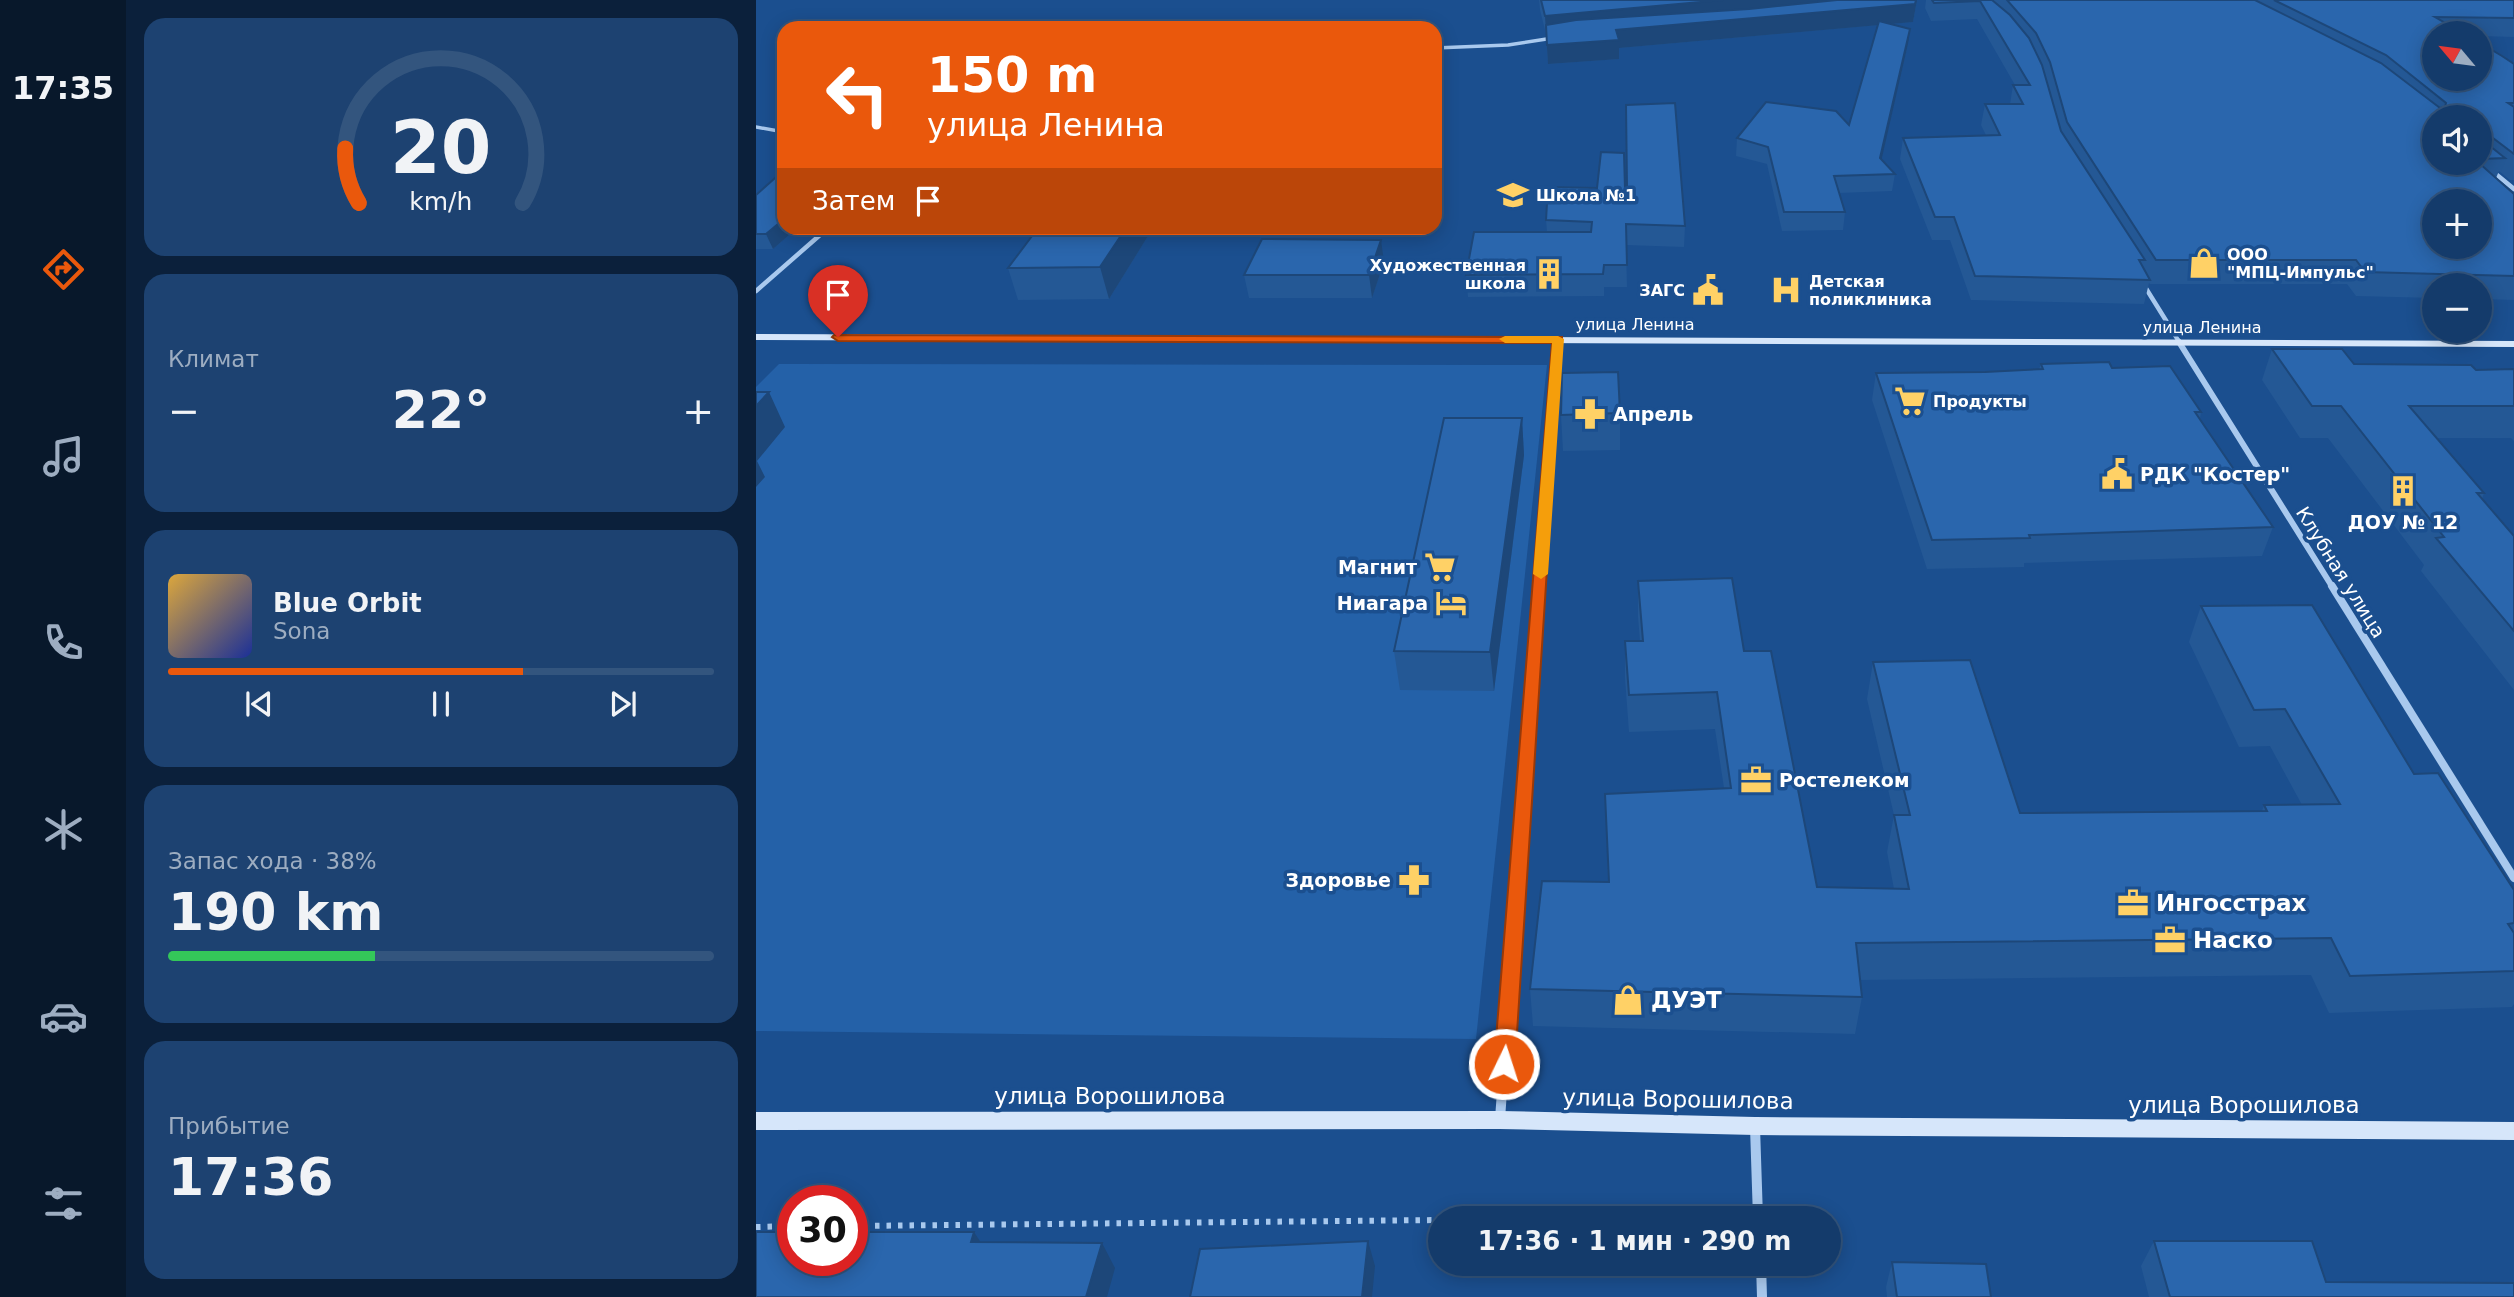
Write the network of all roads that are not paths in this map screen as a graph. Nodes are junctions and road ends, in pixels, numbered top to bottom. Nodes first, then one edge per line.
1 (1562, 36) edge
2 (1442, 48) edge
3 (756, 127) edge
4 (777, 131) edge
5 (2492, 171) edge
6 (2514, 189) edge
7 (820, 235) edge
8 (2138, 275) edge
9 (756, 291) edge
10 (756, 337) edge
11 (1558, 339) junction
12 (2180, 343) junction
13 (2514, 344) edge
14 (2514, 878) edge
15 (1500, 1120) junction
16 (756, 1121) edge
17 (1755, 1126) junction
18 (2514, 1130) edge
19 (1758, 1206) edge
20 (1761, 1276) edge
21 (1762, 1297) edge

1 - 2 street
3 - 4 street
5 - 6 street
7 - 9 street
8 - 12 street, Клубная улица
10 - 11 main road, улица Ленина
11 - 12 main road, улица Ленина
11 - 15 street
12 - 13 main road, улица Ленина
12 - 14 street, Клубная улица
15 - 16 main road, улица Ворошилова
15 - 17 main road, улица Ворошилова
17 - 18 main road, улица Ворошилова
17 - 19 street
20 - 21 street

